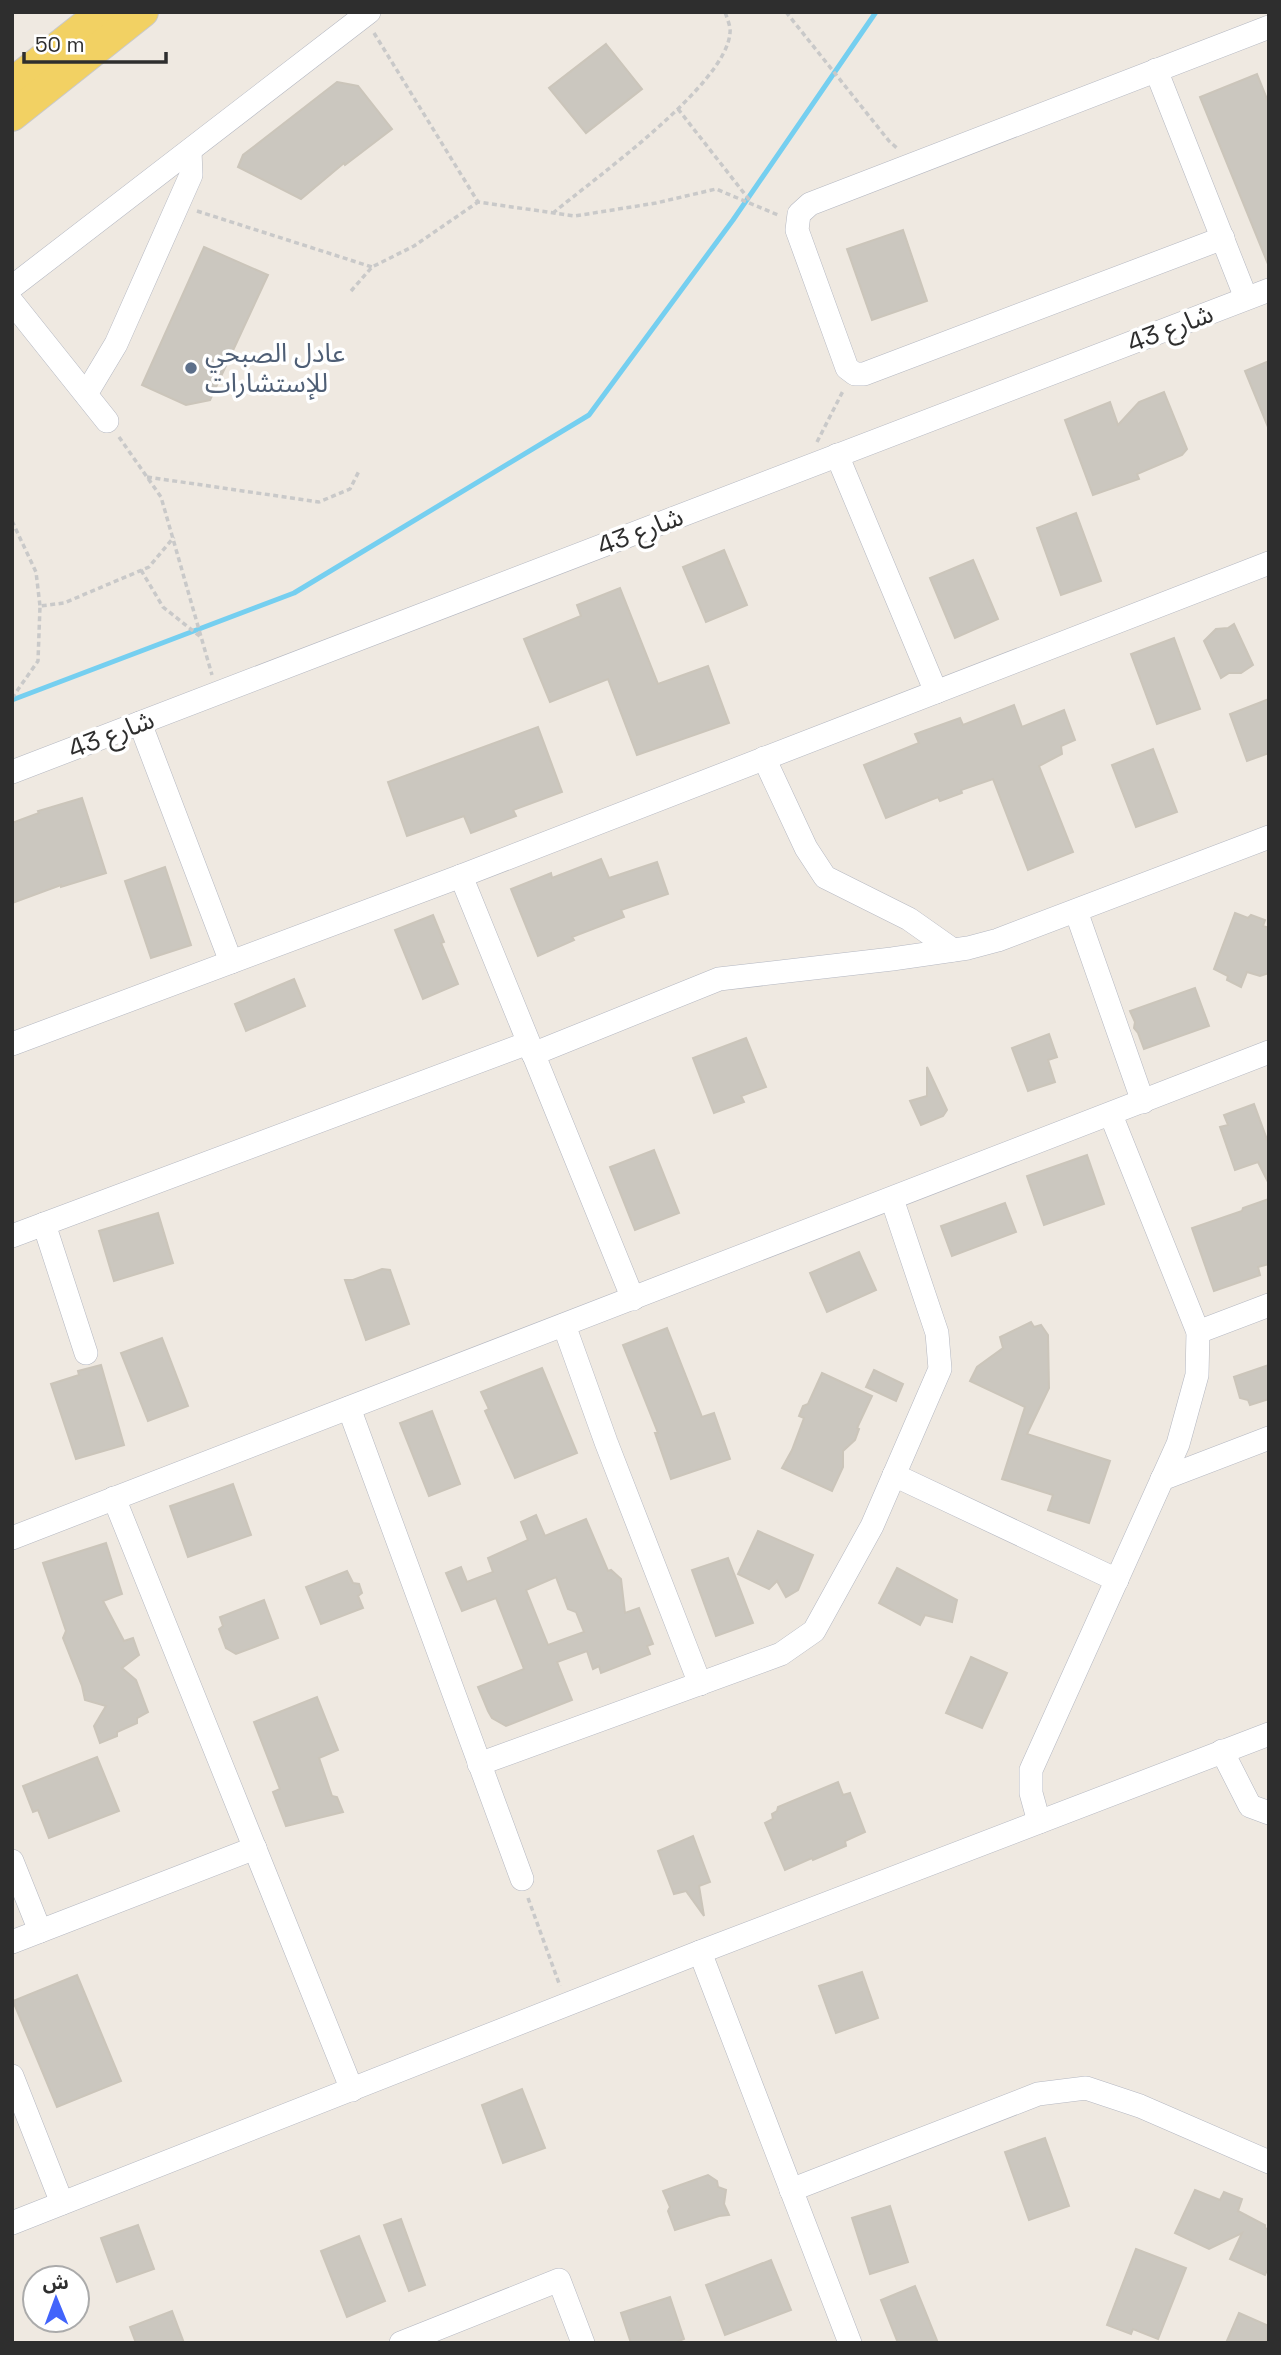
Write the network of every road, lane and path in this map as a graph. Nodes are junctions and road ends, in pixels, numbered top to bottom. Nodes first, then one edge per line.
1 (102, 12) edge
2 (143, 12) edge
3 (725, 12) edge
4 (786, 12) edge
5 (367, 14) edge
6 (1269, 27) edge
7 (1156, 70) junction
8 (12, 83) edge
9 (678, 109) junction
10 (12, 116) edge
11 (190, 151) junction
12 (916, 163) junction
13 (478, 202) junction
14 (178, 203) junction
15 (752, 204) junction
16 (554, 212) junction
17 (797, 223) junction
18 (1223, 238) junction
19 (372, 267) junction
20 (12, 287) edge
21 (1269, 290) edge
22 (351, 291) dead end
23 (1246, 298) junction
24 (12, 302) edge
25 (853, 372) junction
26 (86, 394) junction
27 (107, 421) joint
28 (837, 456) junction
29 (803, 468) junction
30 (359, 471) dead end
31 (147, 477) junction
32 (12, 521) edge
33 (174, 537) junction
34 (1269, 563) edge
35 (141, 570) junction
36 (40, 606) junction
37 (202, 638) junction
38 (936, 692) junction
39 (217, 693) junction
40 (12, 698) edge
41 (140, 723) junction
42 (764, 758) junction
43 (12, 772) edge
44 (1269, 837) edge
45 (460, 876) junction
46 (1076, 911) junction
47 (953, 950) junction
48 (231, 962) junction
49 (12, 1044) edge
50 (531, 1049) junction
51 (1269, 1052) edge
52 (1143, 1102) junction
53 (1111, 1115) junction
54 (892, 1199) junction
55 (44, 1224) junction
56 (12, 1236) edge
57 (633, 1299) junction
58 (1269, 1305) edge
59 (564, 1325) junction
60 (1198, 1332) junction
61 (86, 1353) dead end
62 (349, 1408) junction
63 (1269, 1438) edge
64 (894, 1475) junction
65 (1162, 1479) junction
66 (114, 1498) junction
67 (12, 1538) edge
68 (1117, 1580) junction
69 (700, 1684) junction
70 (1269, 1734) edge
71 (1222, 1751) junction
72 (480, 1764) junction
73 (1269, 1814) edge
74 (1039, 1822) junction
75 (254, 1848) junction
76 (12, 1861) edge
77 (522, 1879) joint
78 (40, 1931) junction
79 (12, 1942) edge
80 (700, 1952) junction
81 (568, 2005) junction
82 (12, 2076) edge
83 (352, 2090) junction
84 (1269, 2162) edge
85 (791, 2190) junction
86 (62, 2203) junction
87 (12, 2223) edge
88 (401, 2343) edge
89 (583, 2343) edge
90 (850, 2343) edge

1 - 8 main road
2 - 10 main road
3 - 9 path
4 - 12 path
5 - 11 street
5 - 13 path
6 - 7 street
7 - 12 street
7 - 18 street
9 - 15 path
9 - 16 path
11 - 14 street
11 - 20 street
12 - 17 street
13 - 16 path
13 - 19 path
14 - 19 path
14 - 26 street
15 - 16 path
15 - 17 path
17 - 25 street
18 - 23 street
18 - 25 street
19 - 22 path
21 - 23 street, شارع 43
23 - 28 street, شارع 43
24 - 26 street
25 - 29 path
26 - 27 street
27 - 31 path
28 - 29 street, شارع 43
28 - 38 street
29 - 39 street, شارع 43
30 - 31 path
31 - 33 path
32 - 36 path
33 - 35 path
33 - 37 path
34 - 38 street
35 - 36 path
35 - 37 path
36 - 40 path
37 - 39 path
38 - 42 street
39 - 41 street, شارع 43
41 - 43 street, شارع 43
41 - 48 street
42 - 45 street
42 - 47 street
44 - 46 street
45 - 48 street
45 - 50 street
46 - 47 street
46 - 52 street
47 - 50 street
48 - 49 street
50 - 55 street
50 - 57 street
51 - 52 street
52 - 53 street
53 - 54 street
53 - 60 street
54 - 57 street
54 - 64 street
55 - 56 street
55 - 61 street
57 - 59 street
58 - 60 street
59 - 62 street
59 - 69 street
60 - 65 street
62 - 66 street
62 - 72 street
63 - 65 street
64 - 68 street
64 - 69 street
65 - 68 street
66 - 67 street
66 - 75 street
68 - 74 street
69 - 72 street
70 - 71 street
71 - 73 street
71 - 74 street
72 - 77 street
74 - 80 street
75 - 78 street
75 - 83 street
76 - 78 street
77 - 81 path
78 - 79 street
80 - 81 street
80 - 85 street
81 - 83 street
82 - 86 street
83 - 86 street
84 - 85 street
85 - 90 street
86 - 87 street
88 - 89 street

